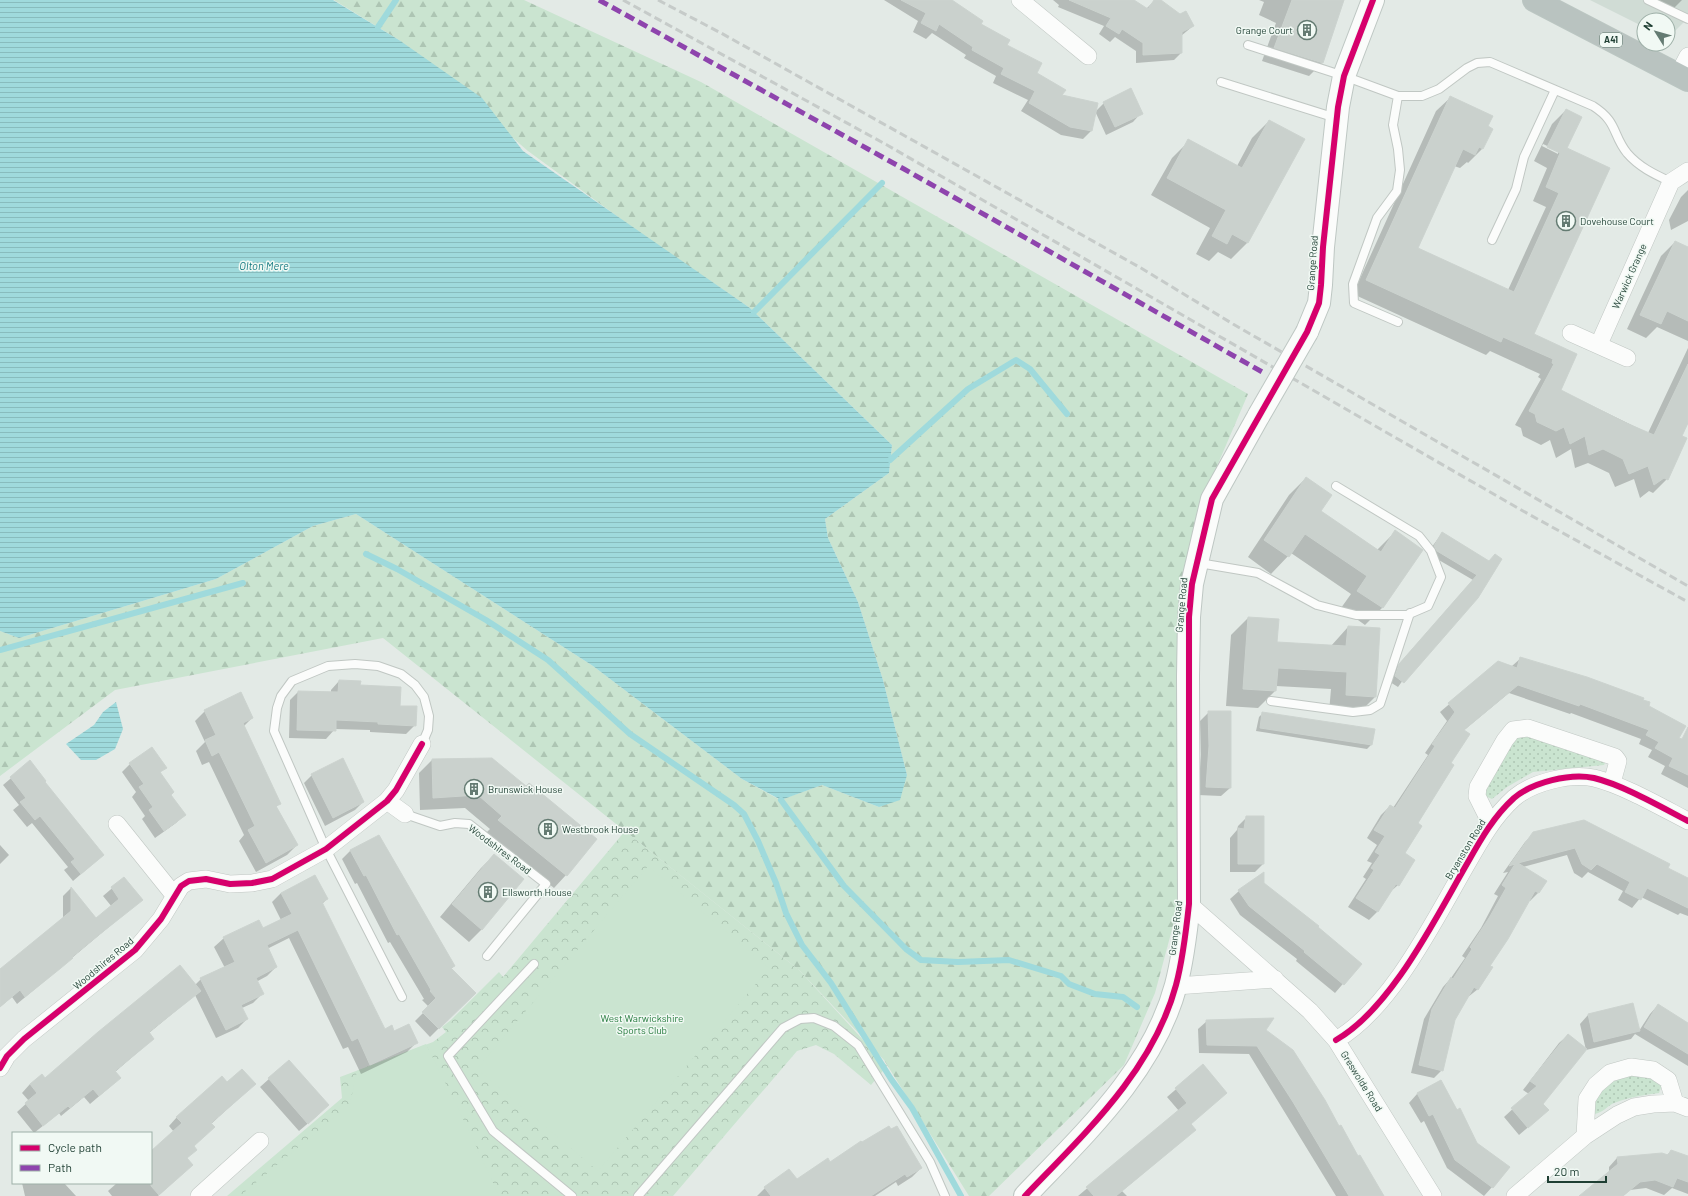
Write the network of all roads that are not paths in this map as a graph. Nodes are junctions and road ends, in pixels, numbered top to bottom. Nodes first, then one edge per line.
1 (1020, 0) edge
2 (1373, 0) edge
3 (1534, 0) edge
4 (1648, 0) edge
5 (1688, 19) edge
6 (1248, 45) dead end
7 (1088, 56) dead end
8 (1685, 70) edge
9 (1344, 76) junction
10 (1221, 82) dead end
11 (1554, 90) junction
12 (1398, 96) junction
13 (1336, 119) junction
14 (1688, 171) edge
15 (1671, 182) junction
16 (1492, 240) dead end
17 (1398, 322) dead end
18 (1570, 333) dead end
19 (1599, 344) junction
20 (1627, 358) dead end
21 (1336, 486) dead end
22 (1196, 562) junction
23 (1410, 613) junction
24 (1271, 701) dead end
25 (422, 744) joint
26 (1612, 783) junction
27 (387, 801) junction
28 (405, 814) joint
29 (1688, 821) edge
30 (118, 824) dead end
31 (1490, 824) junction
32 (326, 849) junction
33 (174, 895) junction
34 (1189, 904) junction
35 (486, 956) dead end
36 (534, 964) dead end
37 (1275, 979) junction
38 (1176, 986) junction
39 (402, 997) dead end
40 (1336, 1040) junction
41 (0, 1068) edge
42 (1681, 1105) edge
43 (1585, 1136) junction
44 (260, 1141) dead end
45 (199, 1196) edge
46 (572, 1196) edge
47 (638, 1196) edge
48 (945, 1196) edge
49 (1025, 1196) edge
50 (1433, 1196) edge
51 (1515, 1196) edge

1 - 7 street
2 - 9 street, Grange Road
3 - 8 highway, A41
4 - 5 lane
6 - 9 lane
9 - 12 lane
9 - 13 street, Grange Road
10 - 13 lane
11 - 12 lane
11 - 15 lane
11 - 16 lane
12 - 17 lane
13 - 22 street, Grange Road, bridge
14 - 15 street
15 - 19 street, Warwick Grange
18 - 19 street
19 - 20 street
21 - 23 lane
22 - 23 lane
22 - 34 street, Grange Road
23 - 24 lane
25 - 27 street, Woodshires Road
25 - 32 lane, Woodshires Road
26 - 29 street, Bryanston Road
26 - 31 street, Bryanston Road
26 - 31 street, Bryanston Road
27 - 28 street, Woodshires Road
27 - 32 street, Woodshires Road
28 - 35 lane, Woodshires Road
30 - 33 street
31 - 40 street, Bryanston Road
32 - 33 street, Woodshires Road
32 - 39 lane, Woodshires Road
33 - 41 street, Woodshires Road
34 - 37 street, Greswolde Road
34 - 38 street, Grange Road
36 - 46 lane
37 - 38 street
37 - 40 street, Greswolde Road
38 - 49 street, Grange Road
40 - 50 street, Greswolde Road
42 - 43 street
42 - 43 street
43 - 51 street
44 - 45 street
47 - 48 lane

